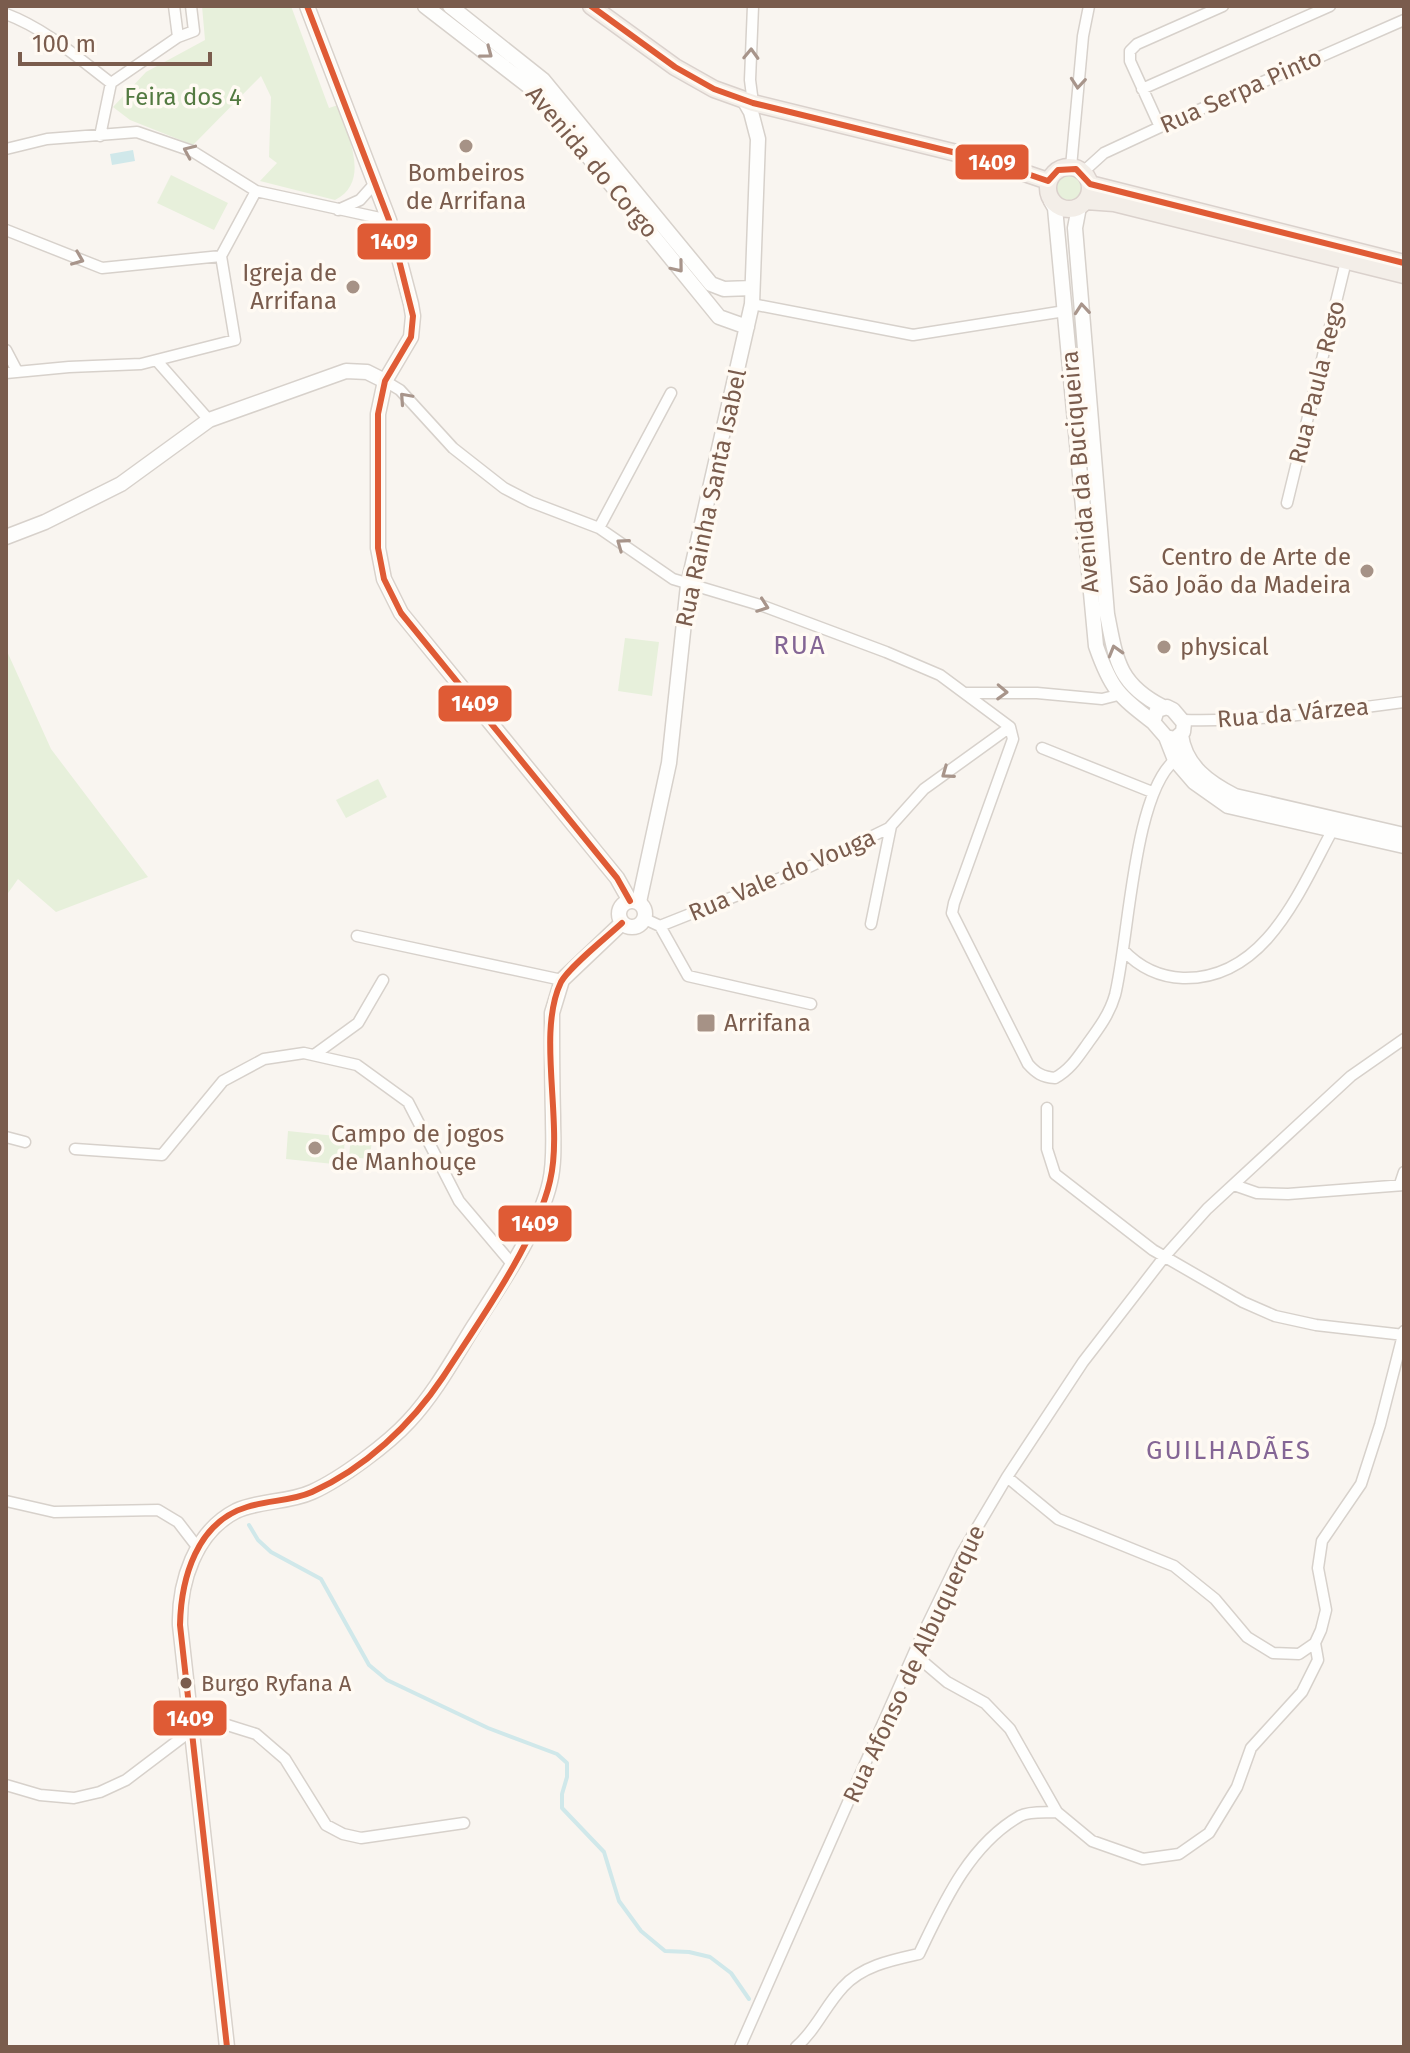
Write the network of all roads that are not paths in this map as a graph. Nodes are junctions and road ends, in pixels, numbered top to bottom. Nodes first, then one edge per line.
1 (174, 6) edge
2 (191, 6) edge
3 (307, 6) edge
4 (425, 6) edge
5 (450, 6) edge
6 (591, 6) edge
7 (753, 6) edge
8 (1089, 6) edge
9 (1223, 6) edge
10 (1330, 6) edge
11 (6, 14) edge
12 (1404, 20) edge
13 (178, 37) junction
14 (111, 83) junction
15 (1142, 89) junction
16 (749, 101) junction
17 (779, 109) junction
18 (1160, 127) junction
19 (100, 136) junction
20 (758, 139) junction
21 (6, 149) edge
22 (1048, 181) junction
23 (376, 182) junction
24 (1082, 186) junction
25 (256, 191) junction
26 (1051, 201) junction
27 (337, 210) junction
28 (389, 220) junction
29 (6, 230) edge
30 (221, 256) junction
31 (1346, 261) junction
32 (1404, 263) edge
33 (1404, 275) edge
34 (752, 288) junction
35 (752, 304) junction
36 (1065, 311) junction
37 (747, 327) junction
38 (6, 350) edge
39 (157, 361) junction
40 (12, 372) edge
41 (385, 381) junction
42 (671, 393) dead end
43 (209, 420) junction
44 (1287, 503) dead end
45 (599, 528) junction
46 (6, 537) edge
47 (688, 585) junction
48 (967, 693) junction
49 (1118, 695) junction
50 (1404, 702) edge
51 (1163, 707) junction
52 (1182, 720) junction
53 (1153, 722) junction
54 (1010, 727) junction
55 (1173, 736) junction
56 (1042, 748) dead end
57 (1175, 760) junction
58 (1152, 792) junction
59 (1333, 825) junction
60 (891, 826) junction
61 (1404, 835) edge
62 (1404, 846) edge
63 (634, 902) junction
64 (645, 919) junction
65 (622, 923) junction
66 (871, 924) dead end
67 (660, 926) junction
68 (357, 936) dead end
69 (1123, 950) junction
70 (383, 980) dead end
71 (562, 980) junction
72 (811, 1004) dead end
73 (1404, 1039) edge
74 (314, 1055) junction
75 (1047, 1108) dead end
76 (6, 1137) edge
77 (25, 1142) dead end
78 (75, 1149) dead end
79 (1404, 1172) edge
80 (1234, 1185) junction
81 (1402, 1185) edge
82 (1165, 1256) junction
83 (513, 1265) junction
84 (1404, 1333) edge
85 (1007, 1477) junction
86 (6, 1501) edge
87 (198, 1548) junction
88 (1315, 1643) junction
89 (914, 1654) junction
90 (192, 1730) junction
91 (6, 1785) edge
92 (1057, 1812) junction
93 (464, 1823) dead end
94 (227, 2047) edge
95 (740, 2047) edge
96 (796, 2047) edge

1 - 13 street
2 - 13 street
3 - 23 street
4 -> 37 street, Avenida do Corgo
5 - 34 street, Avenida do Corgo
6 - 16 main road
16 -> 7 street
8 -> 24 street
9 - 15 street
10 - 15 street
11 - 14 street
12 - 18 street, Rua Serpa Pinto
13 - 14 street
14 - 19 street
15 - 18 street
16 - 17 main road
16 - 20 street, Rua Rainha Santa Isabel
17 - 20 street
17 - 22 main road
18 - 24 street, Rua Serpa Pinto
19 - 21 street
25 -> 19 street
20 - 34 street, Rua Rainha Santa Isabel
22 - 24 main road
22 - 26 main road
23 - 27 street
23 - 28 street
24 - 26 main road
24 - 31 main road
24 - 32 main road
51 -> 24 street, Avenida da Buciqueira
25 - 27 street
25 - 30 street
26 - 36 street, Avenida da Buciqueira
27 - 28 street
28 - 41 street
29 -> 30 street
30 - 39 street
31 - 33 main road
31 - 44 street, Rua Paula Rego
34 - 35 street, Rua Rainha Santa Isabel
35 - 36 street
35 - 37 street, Rua Rainha Santa Isabel
36 - 49 street, Avenida da Buciqueira
37 - 47 street, Rua Rainha Santa Isabel
38 - 40 street
39 - 40 street
39 - 43 street
41 - 43 street
45 -> 41 street
41 - 63 street
42 - 45 street
43 - 46 street
47 -> 45 street
47 -> 48 street
47 - 63 street, Rua Rainha Santa Isabel
48 -> 49 street
48 - 54 street
49 - 53 street, Avenida da Buciqueira
50 - 52 street, Rua da Várzea
51 - 52 street
51 - 53 street
52 - 55 street
53 - 55 street
54 -> 60 street, Rua Vale do Vouga
54 - 69 street
55 - 57 street
55 - 59 street
56 - 58 street
57 - 58 street
57 - 59 street
58 - 69 street
59 - 61 street
59 - 62 street
59 - 69 street
60 - 66 street
60 - 67 street, Rua Vale do Vouga
63 - 64 street
63 - 65 street
64 - 65 street
64 - 67 street
65 - 71 street
67 - 72 street
68 - 71 street
70 - 74 street
71 - 83 street
73 - 80 street, Rua Afonso de Albuquerque
74 - 78 street
74 - 83 street
75 - 82 street
76 - 77 street
79 - 81 street
80 - 81 street
80 - 82 street, Rua Afonso de Albuquerque
82 - 84 street
82 - 85 street, Rua Afonso de Albuquerque
83 - 87 street
84 - 88 street
85 - 88 street
85 - 89 street, Rua Afonso de Albuquerque
86 - 87 street
87 - 90 street
88 - 92 street
89 - 92 street
89 - 95 street, Rua Afonso de Albuquerque
90 - 91 street
90 - 93 street
90 - 94 street
92 - 96 street

